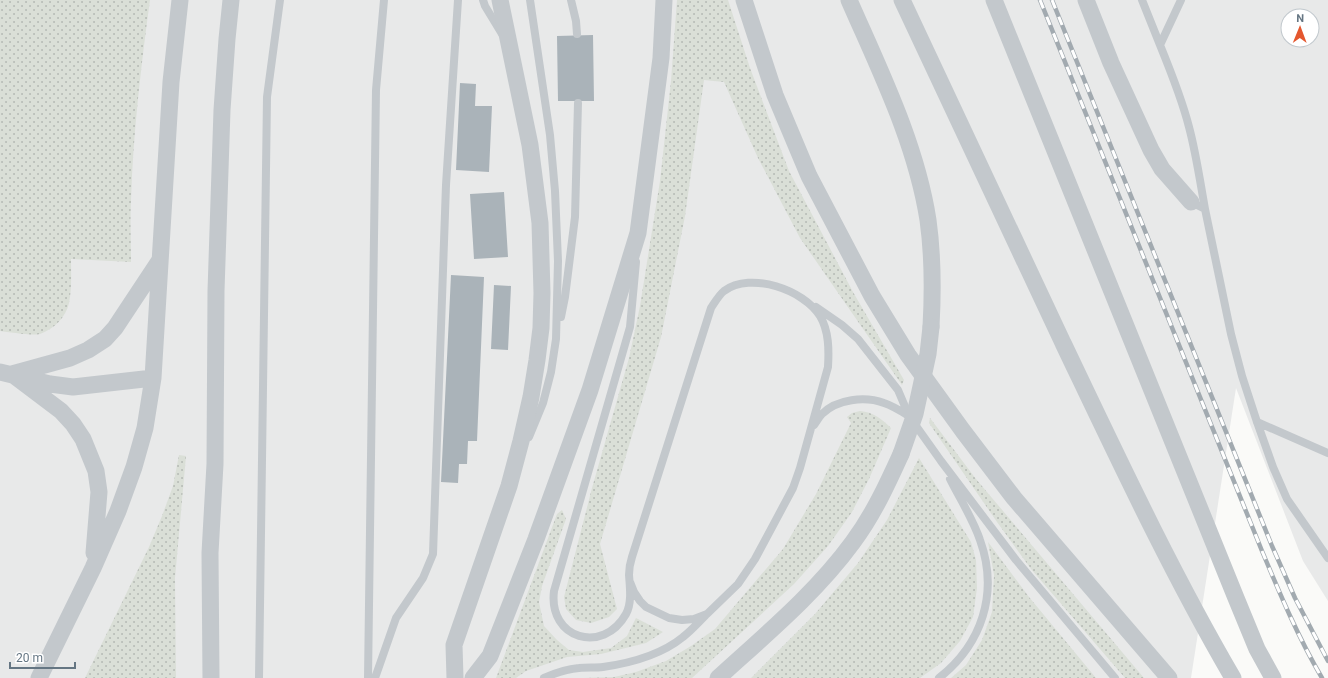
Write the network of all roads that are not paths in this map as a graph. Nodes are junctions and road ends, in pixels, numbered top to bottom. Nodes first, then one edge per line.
1 (180, 0) edge
2 (231, 0) edge
3 (280, 0) edge
4 (384, 0) edge
5 (458, 0) edge
6 (482, 0) edge
7 (500, 0) edge
8 (530, 0) edge
9 (571, 0) edge
10 (664, 0) edge
11 (744, 0) edge
12 (849, 0) edge
13 (902, 0) edge
14 (994, 0) edge
15 (1086, 0) edge
16 (1142, 0) edge
17 (1181, 0) edge
18 (577, 34) dead end
19 (1160, 45) junction
20 (512, 56) junction
21 (578, 103) dead end
22 (1198, 205) junction
23 (638, 234) junction
24 (160, 260) junction
25 (803, 299) junction
26 (556, 339) junction
27 (6, 373) edge
28 (153, 378) junction
29 (909, 416) junction
30 (1257, 422) junction
31 (812, 428) junction
32 (1328, 453) edge
33 (941, 461) junction
34 (509, 486) junction
35 (1328, 558) edge
36 (93, 568) junction
37 (630, 582) junction
38 (707, 614) junction
39 (39, 678) edge
40 (211, 678) edge
41 (259, 678) edge
42 (368, 678) edge
43 (374, 678) edge
44 (455, 678) edge
45 (473, 678) edge
46 (544, 678) edge
47 (718, 678) edge
48 (939, 678) edge
49 (1115, 678) edge
50 (1168, 678) edge
51 (1233, 678) edge
52 (1273, 678) edge

1 - 24 street
2 - 40 street
3 - 41 lane
4 - 42 lane
5 - 43 lane
6 - 20 lane
7 - 20 street
8 - 26 lane
9 - 18 lane
10 - 23 street
11 - 50 street
12 - 47 street, bridge
13 - 51 street
14 - 52 street
15 - 22 street
16 - 19 lane
17 - 19 lane
19 - 22 lane
20 - 34 street
21 - 26 lane
22 - 30 lane
23 - 37 lane
23 - 45 street
24 - 27 street
24 - 28 street
25 - 29 lane
25 - 31 lane
25 - 37 lane
26 - 34 lane
27 - 28 street
27 - 36 street
28 - 36 street
29 - 31 lane
29 - 33 lane
30 - 32 lane
30 - 35 lane
31 - 38 lane
33 - 48 lane
33 - 49 lane
34 - 44 street
36 - 39 street
37 - 38 lane
38 - 46 lane

